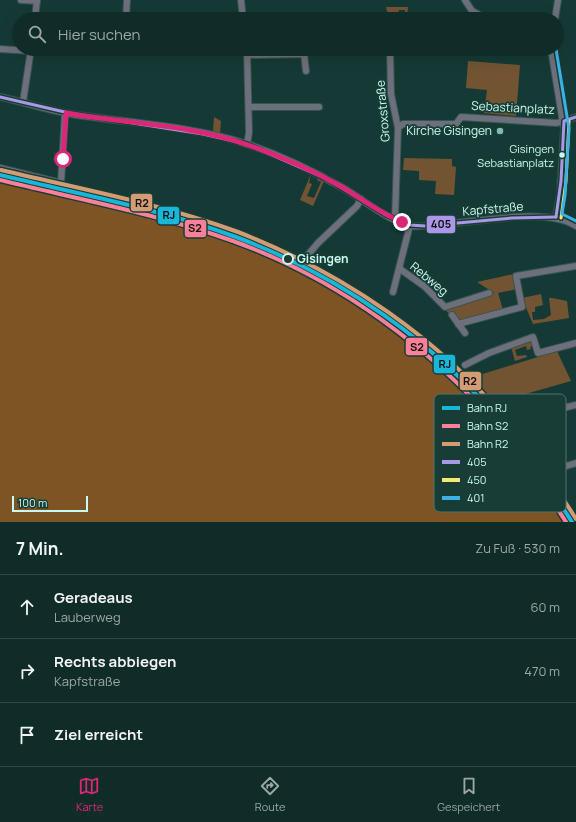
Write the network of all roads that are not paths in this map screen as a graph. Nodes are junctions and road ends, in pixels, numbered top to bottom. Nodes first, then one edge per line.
1 (21, 0) edge
2 (127, 0) edge
3 (241, 0) edge
4 (466, 0) edge
5 (558, 0) edge
6 (37, 1) edge
7 (36, 12) edge
8 (126, 12) edge
9 (242, 12) edge
10 (474, 12) edge
11 (556, 12) edge
12 (0, 49) edge
13 (12, 49) edge
14 (29, 56) edge
15 (247, 56) edge
16 (305, 56) edge
17 (390, 56) edge
18 (552, 56) edge
19 (306, 71) dead end
20 (0, 98) edge
21 (23, 102) junction
22 (249, 106) junction
23 (319, 107) dead end
24 (66, 113) junction
25 (576, 116) edge
26 (564, 121) junction
27 (398, 128) junction
28 (247, 144) junction
29 (0, 168) edge
30 (360, 199) junction
31 (556, 217) junction
32 (395, 219) junction
33 (410, 225) junction
34 (576, 226) edge
35 (301, 263) dead end
36 (576, 266) edge
37 (400, 269) junction
38 (393, 292) dead end
39 (489, 293) dead end
40 (452, 315) dead end
41 (458, 324) junction
42 (465, 332) dead end
43 (576, 343) edge
44 (465, 365) dead end
45 (576, 405) edge
46 (566, 407) edge
47 (576, 463) edge
48 (566, 465) edge

1 - 6 street
2 - 8 street
3 - 9 street
4 - 10 street
5 - 11 street
6 - 7 street
12 - 13 street
14 - 21 street
15 - 22 street
16 - 19 street
17 - 27 street, Groxstraße
18 - 26 street
20 - 21 street, Kapfstraße
21 - 24 street, Kapfstraße
22 - 23 street
22 - 28 street
24 - 28 street, Kapfstraße
24 - 29 street
25 - 26 street
26 - 27 street, Sebastianplatz
26 - 31 street
27 - 32 street, Groxstraße
28 - 30 street, Kapfstraße
30 - 32 street, Kapfstraße
30 - 35 street
31 - 33 street, Kapfstraße
31 - 34 street
32 - 33 street, Kapfstraße
33 - 37 street, Rebweg
36 - 41 street
37 - 38 street, Rebweg
37 - 39 street, Rebweg
40 - 41 street
41 - 42 street
43 - 44 street
45 - 46 street
47 - 48 street

